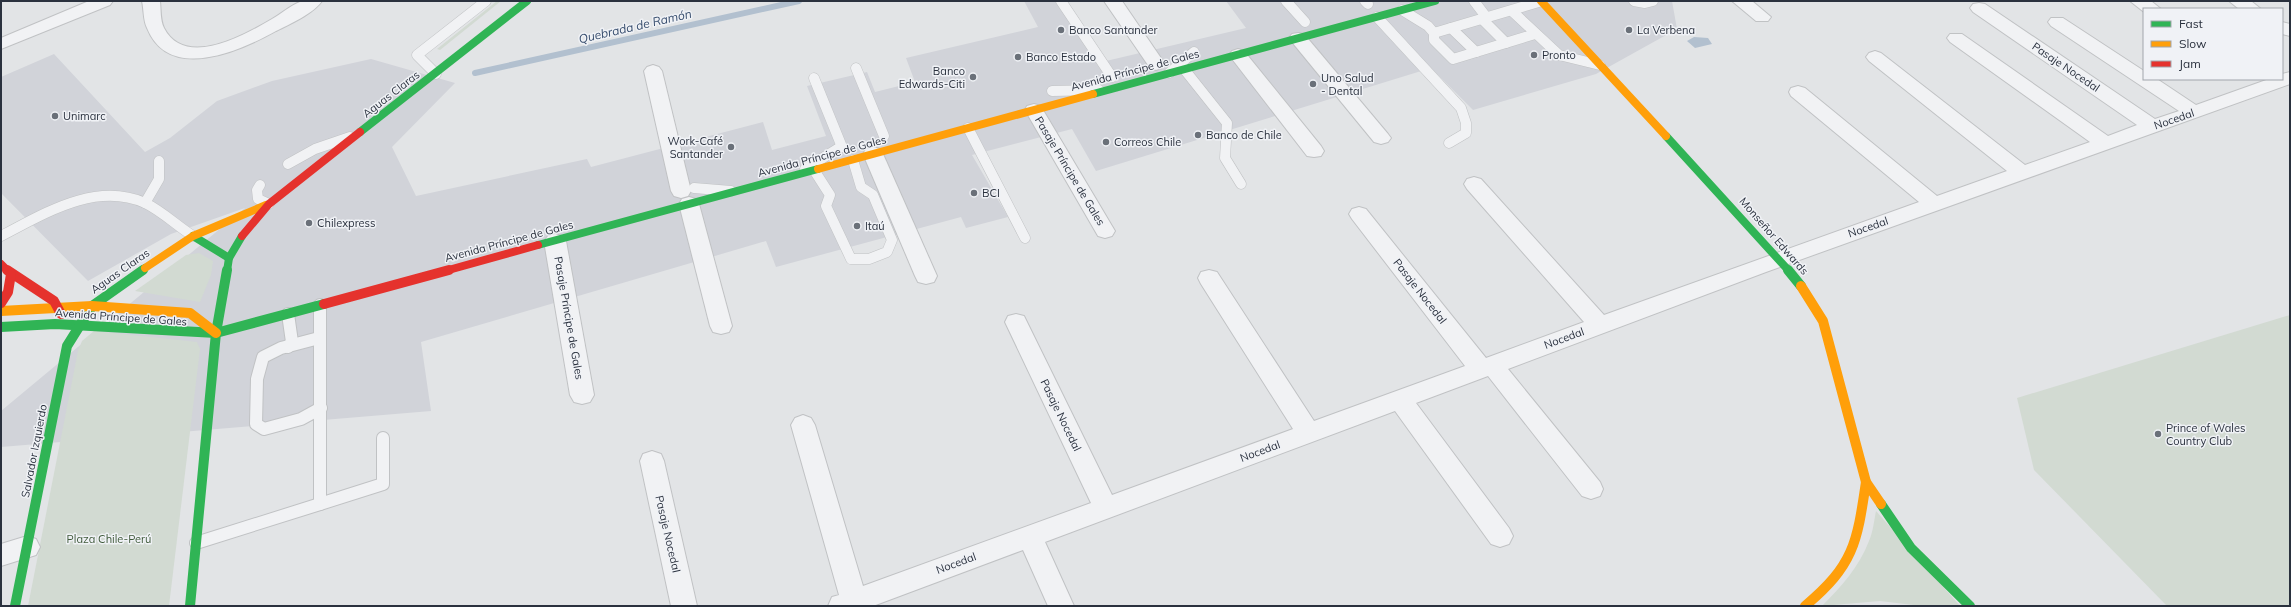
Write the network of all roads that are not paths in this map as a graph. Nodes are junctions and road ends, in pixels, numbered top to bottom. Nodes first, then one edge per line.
1 (104, 1) edge
2 (151, 1) edge
3 (313, 1) edge
4 (486, 1) edge
5 (527, 1) edge
6 (1061, 1) edge
7 (1113, 1) edge
8 (1286, 1) edge
9 (1435, 1) edge
10 (1474, 1) edge
11 (1542, 1) edge
12 (1634, 1) edge
13 (1653, 1) edge
14 (1740, 1) edge
15 (2139, 1) edge
16 (2238, 1) edge
17 (1979, 8) dead end
18 (2150, 8) edge
19 (2250, 8) edge
20 (1402, 10) junction
21 (1512, 11) junction
22 (1377, 17) junction
23 (1762, 17) dead end
24 (1484, 19) junction
25 (2056, 22) dead end
26 (1451, 28) junction
27 (1301, 30) junction
28 (1431, 30) junction
29 (1535, 34) junction
30 (1956, 38) dead end
31 (1506, 43) junction
32 (1, 44) edge
33 (1194, 52) dead end
34 (1476, 52) junction
35 (1238, 55) junction
36 (1870, 60) dead end
37 (1601, 65) junction
38 (856, 68) dead end
39 (1162, 69) junction
40 (1184, 69) junction
41 (653, 71) dead end
42 (436, 74) junction
43 (1112, 77) dead end
44 (814, 78) dead end
45 (2143, 79) edge
46 (2145, 80) edge
47 (2277, 80) edge
48 (1108, 90) junction
49 (1052, 92) dead end
50 (1798, 92) dead end
51 (1034, 110) junction
52 (2194, 112) junction
53 (2153, 126) junction
54 (968, 128) junction
55 (359, 135) junction
56 (884, 136) dead end
57 (1381, 138) dead end
58 (1449, 143) dead end
59 (2106, 144) junction
60 (1314, 151) dead end
61 (873, 154) junction
62 (852, 160) junction
63 (159, 161) dead end
64 (288, 164) dead end
65 (814, 170) junction
66 (796, 175) junction
67 (2017, 175) junction
68 (1242, 184) dead end
69 (1474, 184) dead end
70 (260, 185) dead end
71 (735, 192) junction
72 (688, 195) junction
73 (145, 204) junction
74 (269, 204) junction
75 (1934, 204) junction
76 (1359, 214) dead end
77 (1105, 231) dead end
78 (1, 236) edge
79 (193, 236) junction
80 (1025, 238) dead end
81 (555, 241) junction
82 (229, 258) junction
83 (1780, 259) junction
84 (1, 264) edge
85 (11, 274) junction
86 (926, 276) dead end
87 (1209, 278) dead end
88 (1, 302) edge
89 (320, 305) junction
90 (92, 306) junction
91 (58, 308) junction
92 (1, 311) edge
93 (288, 314) junction
94 (1016, 322) dead end
95 (66, 324) junction
96 (80, 324) junction
97 (1600, 325) junction
98 (721, 326) dead end
99 (1, 327) edge
100 (216, 333) junction
101 (319, 338) junction
102 (67, 346) junction
103 (288, 347) junction
104 (1487, 367) junction
105 (582, 395) dead end
106 (1399, 399) junction
107 (321, 408) junction
108 (803, 425) dead end
109 (1309, 432) junction
110 (383, 438) dead end
111 (652, 462) dead end
112 (1866, 482) junction
113 (1591, 489) dead end
114 (320, 504) junction
115 (1106, 508) junction
116 (1029, 536) junction
117 (1500, 536) dead end
118 (196, 543) junction
119 (27, 547) junction
120 (1, 555) edge
121 (850, 604) edge
122 (15, 606) edge
123 (190, 606) edge
124 (684, 606) edge
125 (1061, 606) edge
126 (1805, 606) edge
127 (1970, 606) edge

1 - 32 street
2 - 3 street
4 - 42 lane
5 - 42 street, Aguas Claras
6 - 43 lane
7 - 39 street
8 - 27 lane
9 - 20 street, Avenida Príncipe de Gales
10 - 24 lane
11 - 21 lane
11 - 37 street, Monseñor Edwards
12 - 13 lane
14 - 23 street
15 - 18 street
16 - 19 street
17 - 53 street, Pasaje Nocedal
20 - 22 street, Avenida Príncipe de Gales
20 - 28 lane
21 - 24 lane
21 - 29 lane
22 - 27 street, Avenida Príncipe de Gales
22 - 58 lane
24 - 26 lane
24 - 31 lane
25 - 45 street
26 - 28 lane
26 - 34 lane
27 - 35 street, Avenida Príncipe de Gales
27 - 57 street
28 - 34 lane
29 - 31 lane
29 - 37 lane
30 - 59 street
31 - 34 lane
33 - 39 lane
35 - 40 street, Avenida Príncipe de Gales
35 - 60 street
36 - 67 street
37 - 83 street, Monseñor Edwards
38 - 56 lane
39 - 40 street, Avenida Príncipe de Gales
39 - 48 street, Avenida Príncipe de Gales
40 - 68 lane
41 - 72 street
42 - 55 street, Aguas Claras
44 - 66 lane
46 - 52 street
47 - 52 street, Nocedal
48 - 49 lane
48 - 51 street, Avenida Príncipe de Gales
50 - 75 street
51 - 54 street, Avenida Príncipe de Gales
51 - 77 street, Pasaje Príncipe de Gales
52 - 53 street, Nocedal
53 - 59 street, Nocedal
54 - 61 street, Avenida Príncipe de Gales
54 - 80 lane
55 - 64 lane
55 - 74 street, Aguas Claras
59 - 67 street, Nocedal
61 - 62 street, Avenida Príncipe de Gales
61 - 86 street
62 - 65 street, Avenida Príncipe de Gales
62 - 65 lane
63 - 73 lane
65 - 66 street, Avenida Príncipe de Gales
66 - 71 street, Avenida Príncipe de Gales
67 - 75 street, Nocedal
69 - 97 street
70 - 74 lane
71 - 72 lane
71 - 72 street, Avenida Príncipe de Gales
72 - 81 street, Avenida Príncipe de Gales
72 - 98 street
73 - 78 lane
73 - 79 lane
74 - 79 street, Aguas Claras
74 - 82 street, Aguas Claras
75 - 83 street, Nocedal
76 - 104 street, Pasaje Nocedal
79 - 82 street
79 - 90 street, Aguas Claras
81 - 89 street, Avenida Príncipe de Gales
81 - 105 street, Pasaje Príncipe de Gales
82 - 100 street, Aguas Claras
83 - 97 street, Nocedal
83 - 112 street, Monseñor Edwards
84 - 85 street
85 - 88 street
85 - 91 street
87 - 109 street
89 - 93 street, Avenida Príncipe de Gales
89 - 101 lane
90 - 91 street, Avenida Príncipe de Gales
90 - 96 street, Salvador Izquierdo
90 - 100 street, Avenida Príncipe de Gales
91 - 92 street, Avenida Príncipe de Gales
91 - 95 street
93 - 100 street, Avenida Príncipe de Gales
93 - 103 lane
94 - 115 street, Pasaje Nocedal
95 - 96 street, Avenida Príncipe de Gales
95 - 99 street, Avenida Príncipe de Gales
95 - 102 street
96 - 100 street, Avenida Príncipe de Gales
96 - 102 street, Salvador Izquierdo
97 - 104 street, Nocedal
100 - 118 street
101 - 103 lane
101 - 107 lane
102 - 119 street, Salvador Izquierdo
103 - 107 lane
104 - 106 street, Nocedal
104 - 113 street, Pasaje Nocedal
106 - 109 street, Nocedal
106 - 117 street
107 - 114 lane
108 - 121 street
109 - 115 street, Nocedal
110 - 114 lane
111 - 124 street, Pasaje Nocedal
112 - 126 street
112 - 127 street, Monseñor Edwards
114 - 118 lane
115 - 116 street, Nocedal
116 - 121 street, Nocedal
116 - 125 street
118 - 123 street
119 - 120 street
119 - 122 street, Salvador Izquierdo

